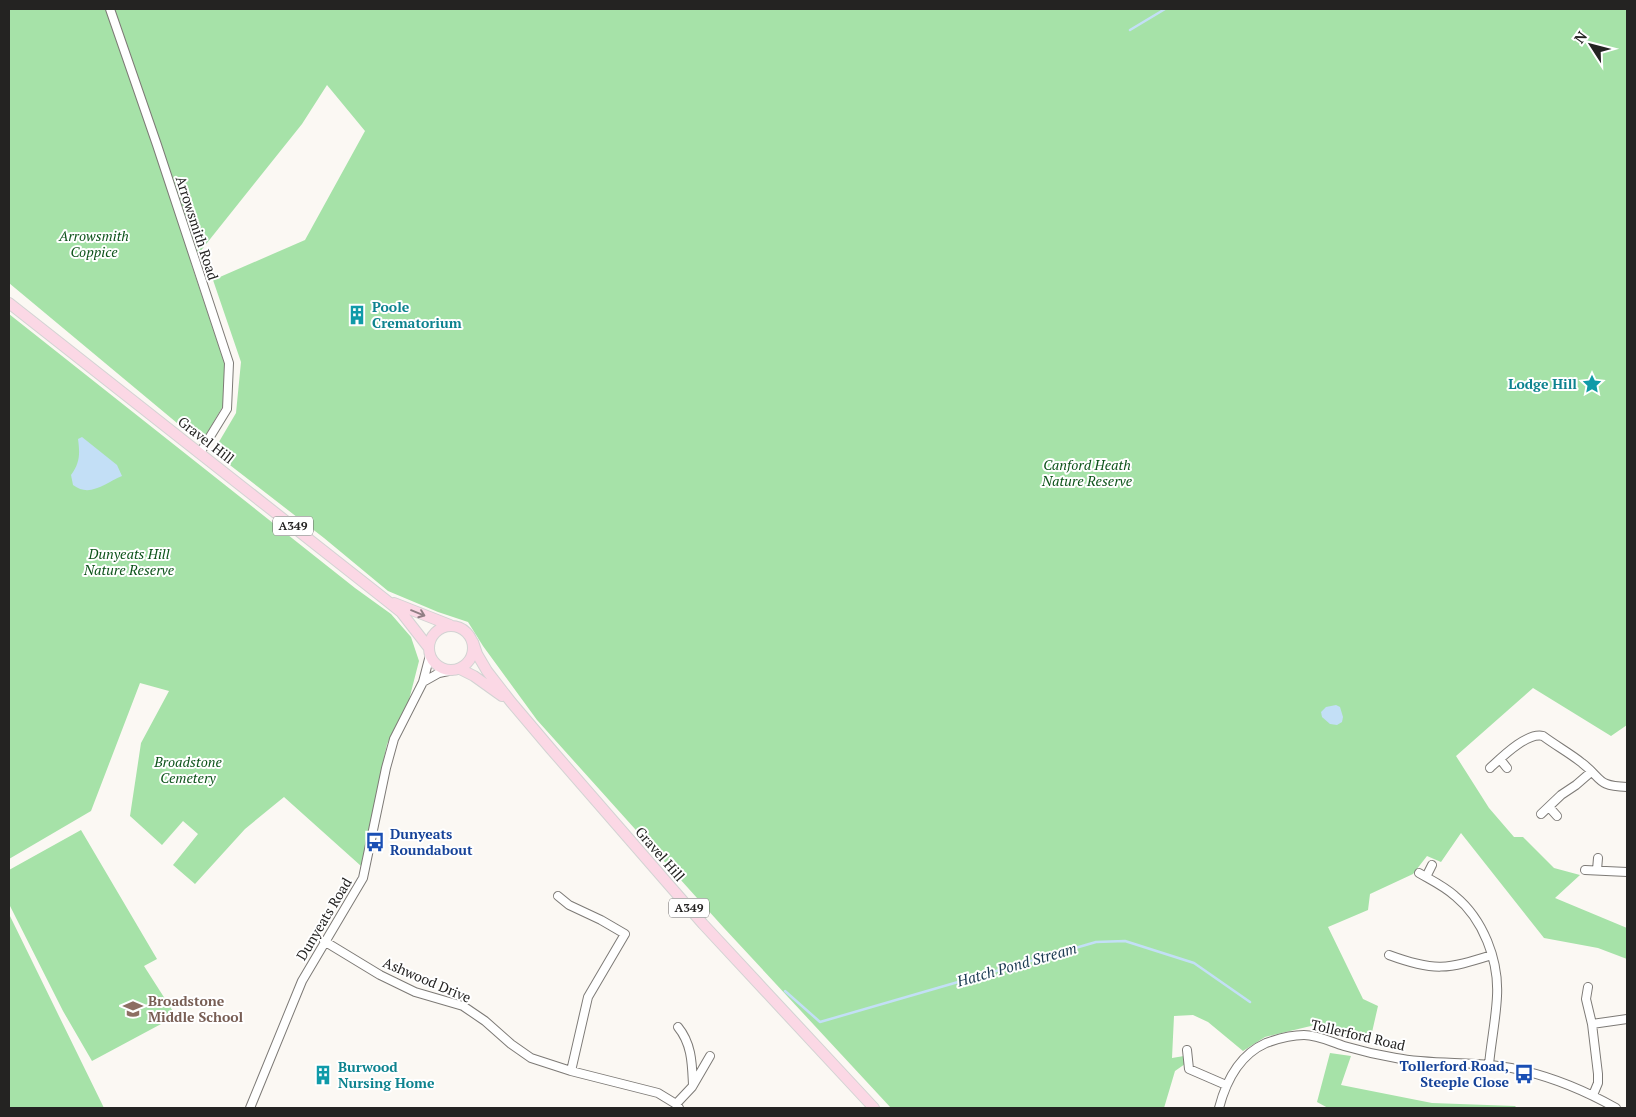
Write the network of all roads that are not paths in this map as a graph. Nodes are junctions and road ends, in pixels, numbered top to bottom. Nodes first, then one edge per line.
1 (110, 9) edge
2 (9, 303) edge
3 (200, 453) junction
4 (386, 600) junction
5 (450, 625) junction
6 (473, 642) junction
7 (430, 651) junction
8 (456, 669) junction
9 (423, 682) junction
10 (511, 702) junction
11 (1500, 759) junction
12 (1490, 768) dead end
13 (1507, 768) dead end
14 (1591, 772) junction
15 (1627, 787) edge
16 (1549, 807) junction
17 (1541, 814) dead end
18 (1557, 816) dead end
19 (1598, 858) dead end
20 (1432, 865) dead end
21 (1585, 870) dead end
22 (1597, 870) junction
23 (1627, 872) edge
24 (558, 896) dead end
25 (324, 941) junction
26 (1389, 955) dead end
27 (1492, 955) junction
28 (1588, 987) dead end
29 (1627, 1019) edge
30 (1592, 1024) junction
31 (678, 1027) dead end
32 (1187, 1050) dead end
33 (710, 1056) dead end
34 (1489, 1065) junction
35 (571, 1071) junction
36 (694, 1085) junction
37 (1226, 1085) junction
38 (1593, 1095) junction
39 (678, 1106) edge
40 (250, 1108) edge
41 (874, 1108) edge
42 (1219, 1108) edge
43 (1616, 1108) edge

1 - 3 street, Arrowsmith Road
2 - 3 main road, Gravel Hill / A349
3 - 4 main road, Gravel Hill / A349
4 -> 5 main road, Gravel Hill / A349
4 - 7 main road, Gravel Hill / A349
5 - 6 main road
5 - 7 main road
6 - 8 main road
6 - 10 main road, Gravel Hill / A349
7 - 8 main road
7 - 9 street, Dunyeats Road
8 - 9 street
8 - 10 main road, Gravel Hill / A349
9 - 25 street, Dunyeats Road
10 - 41 main road, Gravel Hill / A349
11 - 12 street
11 - 13 street
11 - 14 street
14 - 15 street
14 - 16 street
16 - 17 street
16 - 18 street
19 - 22 street
20 - 27 street
21 - 22 street
22 - 23 street
24 - 35 street
25 - 35 street, Ashwood Drive
25 - 40 street, Dunyeats Road
26 - 27 street
27 - 34 street
28 - 30 street
29 - 30 street
30 - 38 street
31 - 36 street
32 - 37 street
33 - 36 street, Ashwood Drive
34 - 37 street, Tollerford Road
34 - 38 street, Tollerford Road
35 - 39 street, Ashwood Drive
36 - 39 street, Ashwood Drive
37 - 42 street, Tollerford Road
38 - 43 street, Tollerford Road

